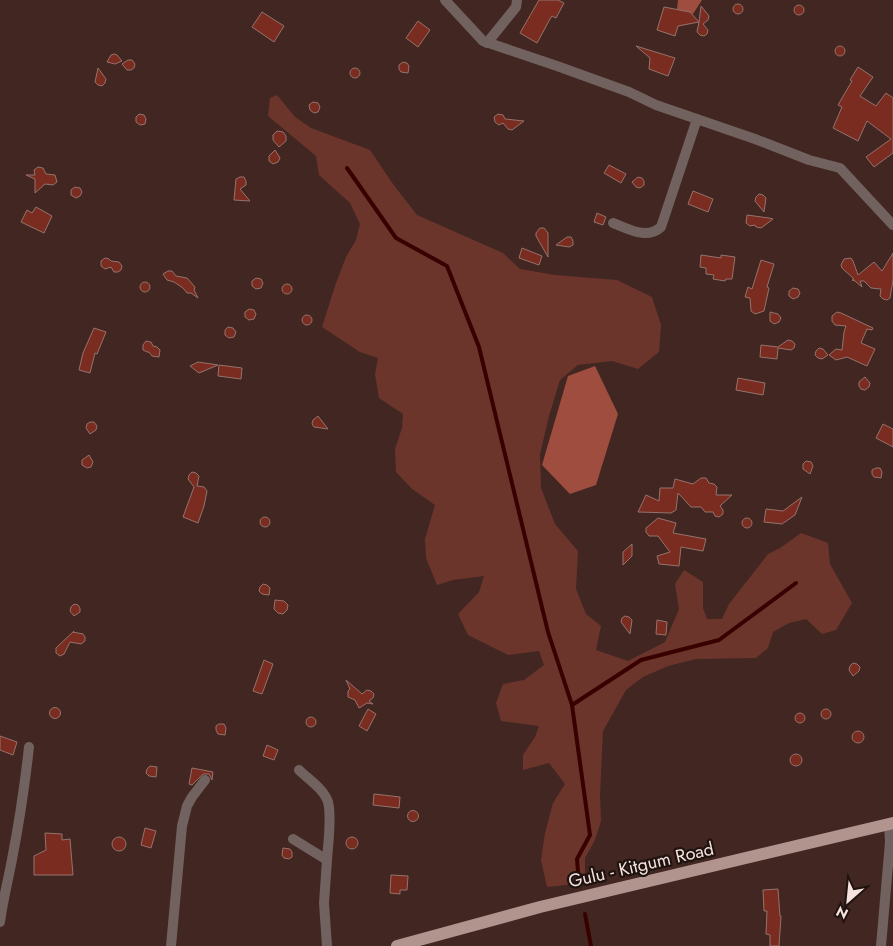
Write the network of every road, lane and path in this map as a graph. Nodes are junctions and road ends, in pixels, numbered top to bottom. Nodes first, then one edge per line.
1 (445, 0) edge
2 (517, 0) edge
3 (487, 43) junction
4 (698, 119) junction
5 (613, 223) dead end
6 (893, 225) edge
7 (29, 747) dead end
8 (299, 770) dead end
9 (205, 780) dead end
10 (891, 824) edge
11 (292, 839) dead end
12 (327, 860) junction
13 (0, 922) edge
14 (171, 946) edge
15 (327, 946) edge
16 (397, 946) edge
17 (881, 946) edge

1 - 3 street
2 - 3 street
3 - 4 street
4 - 5 street
4 - 6 street
7 - 13 street
8 - 12 street
9 - 14 street
10 - 16 main road, Gulu - Kitgum Road
10 - 17 street
11 - 12 street
12 - 15 street

